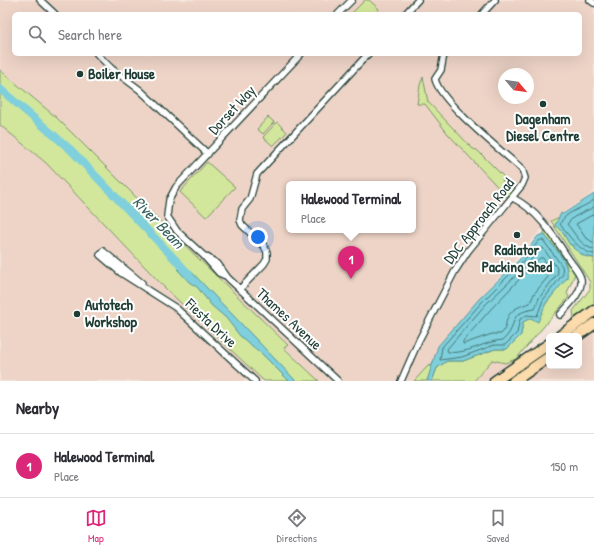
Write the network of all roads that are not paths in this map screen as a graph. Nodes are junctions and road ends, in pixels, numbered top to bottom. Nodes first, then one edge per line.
1 (40, 0) edge
2 (352, 0) edge
3 (418, 0) edge
4 (495, 0) edge
5 (590, 0) edge
6 (594, 3) edge
7 (53, 12) edge
8 (340, 12) edge
9 (407, 12) edge
10 (484, 12) edge
11 (99, 56) edge
12 (299, 56) edge
13 (366, 56) edge
14 (444, 56) edge
15 (208, 154) junction
16 (181, 182) joint
17 (513, 198) junction
18 (101, 253) dead end
19 (240, 289) junction
20 (594, 311) edge
21 (560, 315) dead end
22 (594, 324) edge
23 (564, 333) edge
24 (581, 333) edge
25 (546, 346) edge
26 (546, 359) edge
27 (255, 381) edge
28 (337, 381) edge
29 (401, 381) edge
30 (495, 381) edge
31 (514, 381) edge

1 - 7 street
2 - 8 street
3 - 9 street
4 - 10 street
5 - 6 street
11 - 15 street
12 - 15 street, Dorset Way
13 - 19 street
14 - 17 street, DDC Approach Road
15 - 16 street, Dorset Way
16 - 19 street, Thames Avenue
17 - 21 street
17 - 29 street, DDC Approach Road
18 - 27 street, Fiesta Drive
19 - 28 street, Thames Avenue
20 - 23 highway
22 - 24 highway
25 - 30 highway
26 - 31 highway

